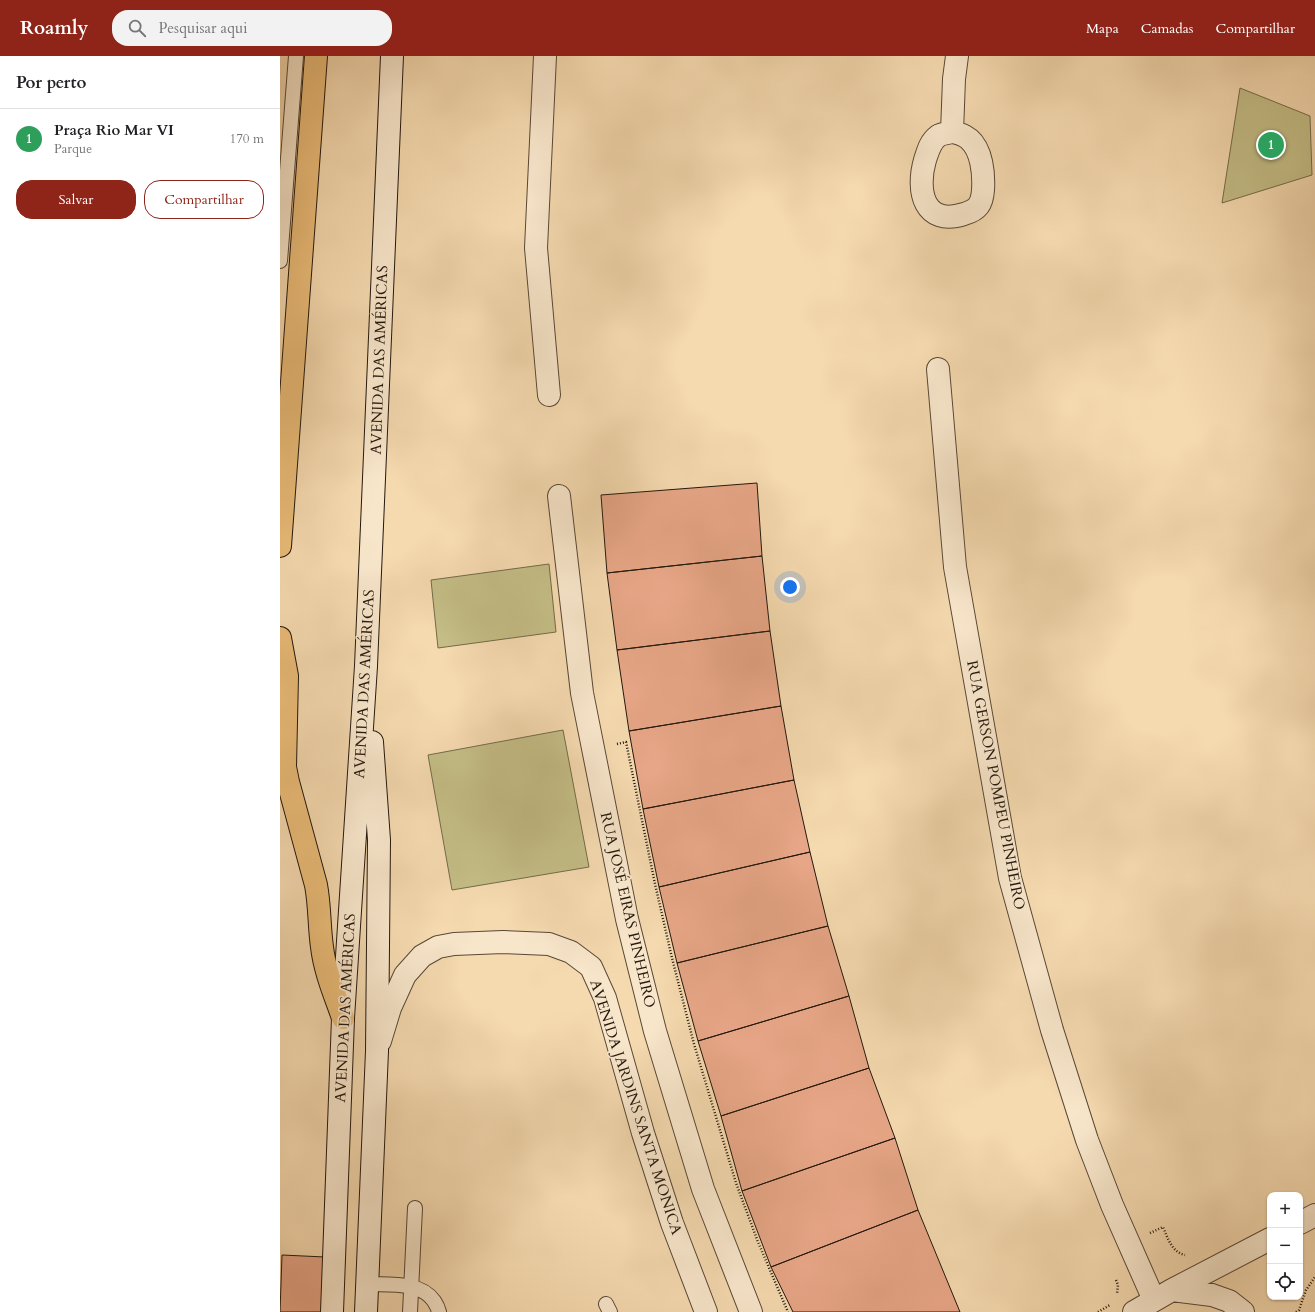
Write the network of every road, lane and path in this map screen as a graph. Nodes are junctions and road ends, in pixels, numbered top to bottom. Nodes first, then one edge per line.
1 (296, 56) edge
2 (316, 56) edge
3 (392, 56) edge
4 (545, 56) edge
5 (957, 56) edge
6 (952, 132) dead end
7 (280, 261) edge
8 (938, 369) dead end
9 (549, 394) dead end
10 (559, 496) dead end
11 (280, 546) edge
12 (280, 638) edge
13 (366, 666) junction
14 (593, 747) junction
15 (343, 1018) junction
16 (377, 1051) junction
17 (415, 1208) dead end
18 (1315, 1215) edge
19 (1303, 1221) edge
20 (1267, 1241) edge
21 (1128, 1242) junction
22 (1189, 1256) dead end
23 (1315, 1277) edge
24 (1116, 1278) dead end
25 (368, 1284) junction
26 (412, 1287) junction
27 (1117, 1294) dead end
28 (1163, 1295) junction
29 (1113, 1301) dead end
30 (332, 1312) edge
31 (366, 1312) edge
32 (410, 1312) edge
33 (439, 1312) edge
34 (706, 1312) edge
35 (751, 1312) edge
36 (788, 1312) edge
37 (1098, 1312) edge
38 (1134, 1312) edge
39 (1243, 1312) edge
40 (1296, 1312) edge

1 - 7 lane
2 - 11 highway
3 - 13 street, AVENIDA DAS AMÉRICAS
4 - 9 street
5 - 6 street
8 - 21 street, RUA GERSON POMPEU PINHEIRO
10 - 14 street, RUA JOSÉ EIRAS PINHEIRO
12 - 15 highway
13 - 15 street, AVENIDA DAS AMÉRICAS
13 - 16 street
14 - 35 street, RUA JOSÉ EIRAS PINHEIRO
14 - 36 path
15 - 30 street, AVENIDA DAS AMÉRICAS
16 - 25 street
16 - 34 street, AVENIDA JARDINS SANTA MONICA
17 - 26 lane
18 - 19 street
20 - 28 street
21 - 22 path
21 - 28 street, RUA GERSON POMPEU PINHEIRO
23 - 40 path
24 - 27 path
25 - 26 lane
25 - 31 street
26 - 32 lane
26 - 33 lane
28 - 38 street
28 - 39 street
29 - 37 path

